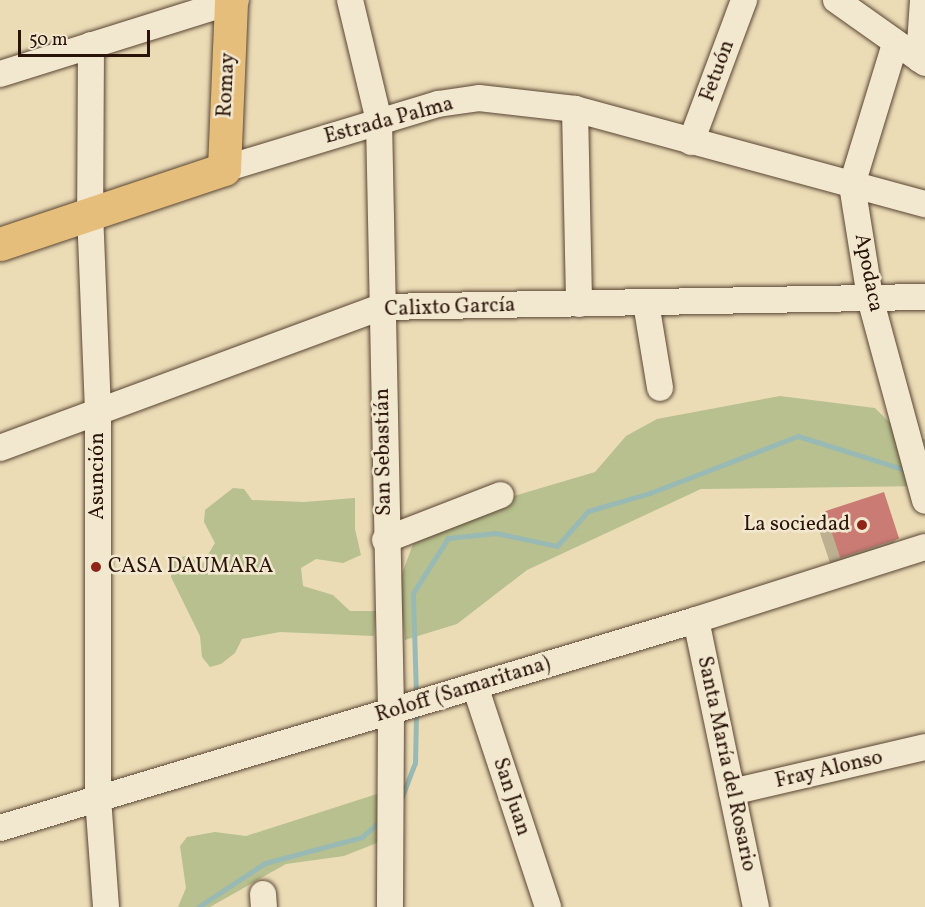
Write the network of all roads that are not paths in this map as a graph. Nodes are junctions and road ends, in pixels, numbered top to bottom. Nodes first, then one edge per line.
1 (350, 0) edge
2 (744, 0) edge
3 (836, 0) edge
4 (923, 0) edge
5 (233, 1) edge
6 (895, 44) junction
7 (91, 45) junction
8 (922, 61) edge
9 (0, 74) edge
10 (575, 110) junction
11 (379, 121) junction
12 (691, 142) junction
13 (224, 170) junction
14 (852, 185) junction
15 (925, 204) edge
16 (90, 212) junction
17 (0, 244) edge
18 (925, 297) edge
19 (870, 298) junction
20 (646, 303) junction
21 (579, 304) junction
22 (382, 307) junction
23 (660, 388) dead end
24 (98, 411) junction
25 (0, 448) edge
26 (501, 495) dead end
27 (924, 497) edge
28 (386, 540) junction
29 (925, 547) edge
30 (696, 620) junction
31 (475, 686) junction
32 (391, 711) junction
33 (925, 747) edge
34 (732, 792) junction
35 (98, 798) junction
36 (0, 828) edge
37 (106, 907) edge
38 (390, 907) edge
39 (548, 907) edge
40 (756, 907) edge

1 - 11 street, San Sebastián
2 - 12 street, Fetuón
3 - 6 street
4 - 8 street
5 - 7 street
5 - 13 main road, Romay
6 - 8 street
6 - 14 street, Apodaca
7 - 9 street
7 - 16 street, Asunción
10 - 11 street, Estrada Palma
10 - 12 street, Estrada Palma
10 - 21 street
11 - 13 street, Estrada Palma
11 - 22 street, San Sebastián
12 - 14 street, Estrada Palma
13 - 16 main road, Estrada Palma
14 - 15 street, Estrada Palma
14 - 19 street, Apodaca
16 - 17 main road, Estrada Palma
16 - 24 street, Asunción
18 - 19 street, Calixto García
19 - 20 street, Calixto García
19 - 27 street, Apodaca
20 - 21 street, Calixto García
20 - 23 street
21 - 22 street, Calixto García
22 - 24 street, Calixto García
22 - 28 street, San Sebastián
24 - 25 street, Calixto García
24 - 35 street, Asunción
26 - 28 street
28 - 32 street, San Sebastián
29 - 30 street, Roloff (Samaritana)
30 - 31 street, Roloff (Samaritana)
30 - 34 street, Santa María del Rosario
31 - 32 street, Roloff (Samaritana)
31 - 39 street, San Juan
32 - 35 street, Roloff (Samaritana)
32 - 38 street, San Sebastián
33 - 34 street, Fray Alonso
34 - 40 street, Santa María del Rosario
35 - 36 street, Roloff (Samaritana)
35 - 37 street, Asunción

